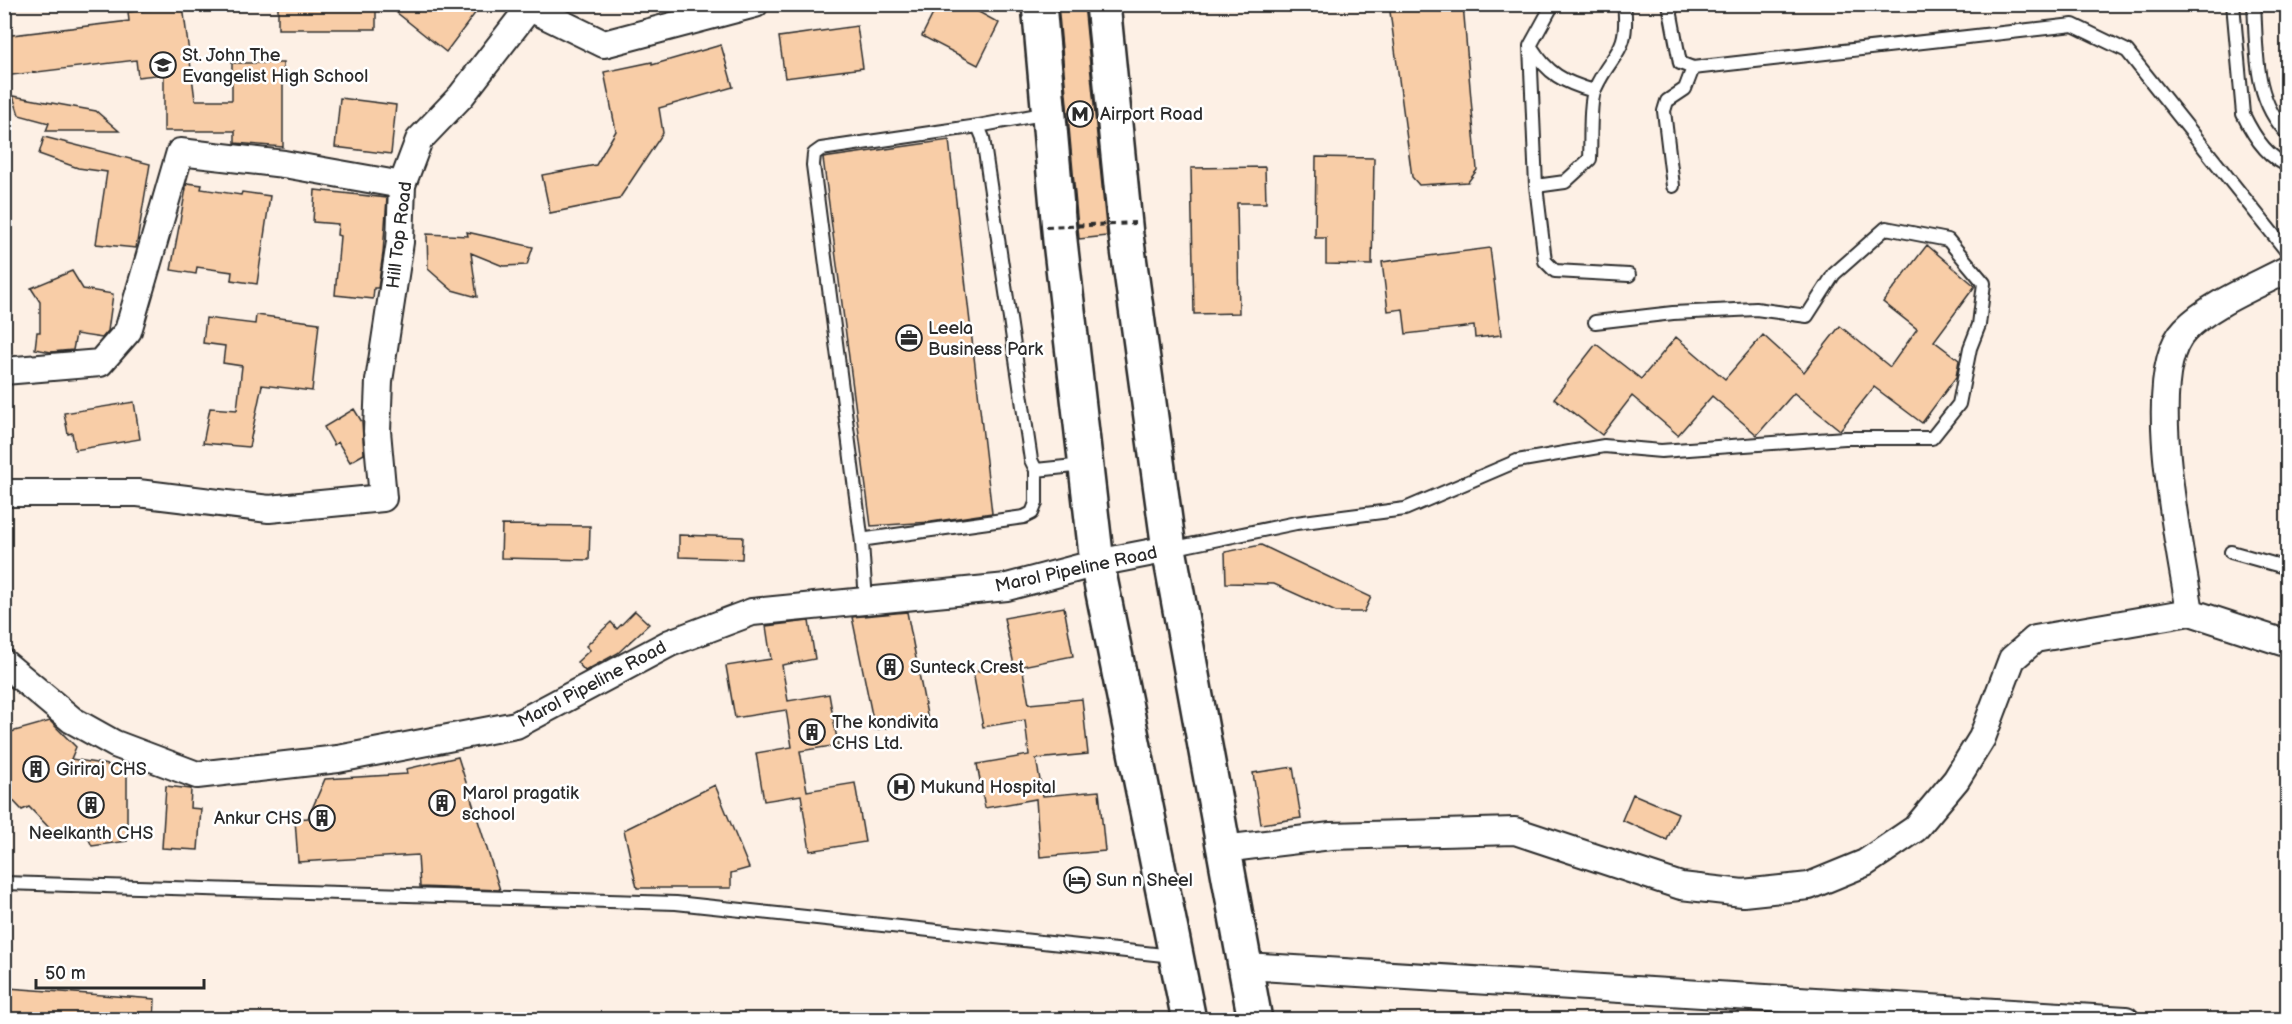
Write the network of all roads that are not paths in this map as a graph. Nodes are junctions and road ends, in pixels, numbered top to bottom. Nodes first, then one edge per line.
1 (755, 4) edge
2 (1039, 4) edge
3 (1103, 4) edge
4 (1553, 4) edge
5 (1624, 4) edge
6 (1669, 4) edge
7 (2233, 4) edge
8 (2254, 4) edge
9 (525, 6) edge
10 (1530, 46) junction
11 (1693, 68) junction
12 (1594, 91) junction
13 (1049, 113) junction
14 (978, 126) junction
15 (2288, 134) edge
16 (2288, 165) edge
17 (402, 185) junction
18 (1536, 186) junction
19 (1673, 186) dead end
20 (2288, 253) edge
21 (2288, 269) edge
22 (1629, 275) dead end
23 (1595, 322) dead end
24 (4, 370) edge
25 (1086, 465) junction
26 (1036, 470) junction
27 (4, 493) edge
28 (862, 543) junction
29 (1169, 549) junction
30 (2231, 552) dead end
31 (1097, 562) junction
32 (2288, 568) edge
33 (866, 601) junction
34 (2190, 612) junction
35 (2288, 644) edge
36 (4, 663) edge
37 (1223, 849) junction
38 (4, 883) edge
39 (1176, 956) junction
40 (1245, 966) junction
41 (1189, 1020) edge
42 (1255, 1020) edge
43 (2127, 1020) edge

1 - 9 street
2 - 13 main road
3 - 29 main road
4 - 10 lane
5 - 12 lane
6 - 11 lane
7 - 16 lane
8 - 15 lane
9 - 17 street, Hill Top Road
10 - 12 lane
10 - 18 lane
11 - 19 lane
11 - 20 lane
12 - 18 lane
13 - 14 lane
13 - 25 main road
14 - 26 lane
14 - 28 lane
17 - 24 street
17 - 27 street, Hill Top Road
18 - 22 lane
21 - 34 street
23 - 29 lane
25 - 26 lane
25 - 31 main road
26 - 28 lane
28 - 33 lane
29 - 31 street, Marol Pipeline Road
29 - 37 main road
30 - 32 lane
31 - 33 street, Marol Pipeline Road
31 - 39 main road
33 - 36 street, Marol Pipeline Road
34 - 35 street
34 - 37 street
37 - 40 main road
38 - 39 lane
39 - 41 main road
40 - 42 main road
40 - 43 street

